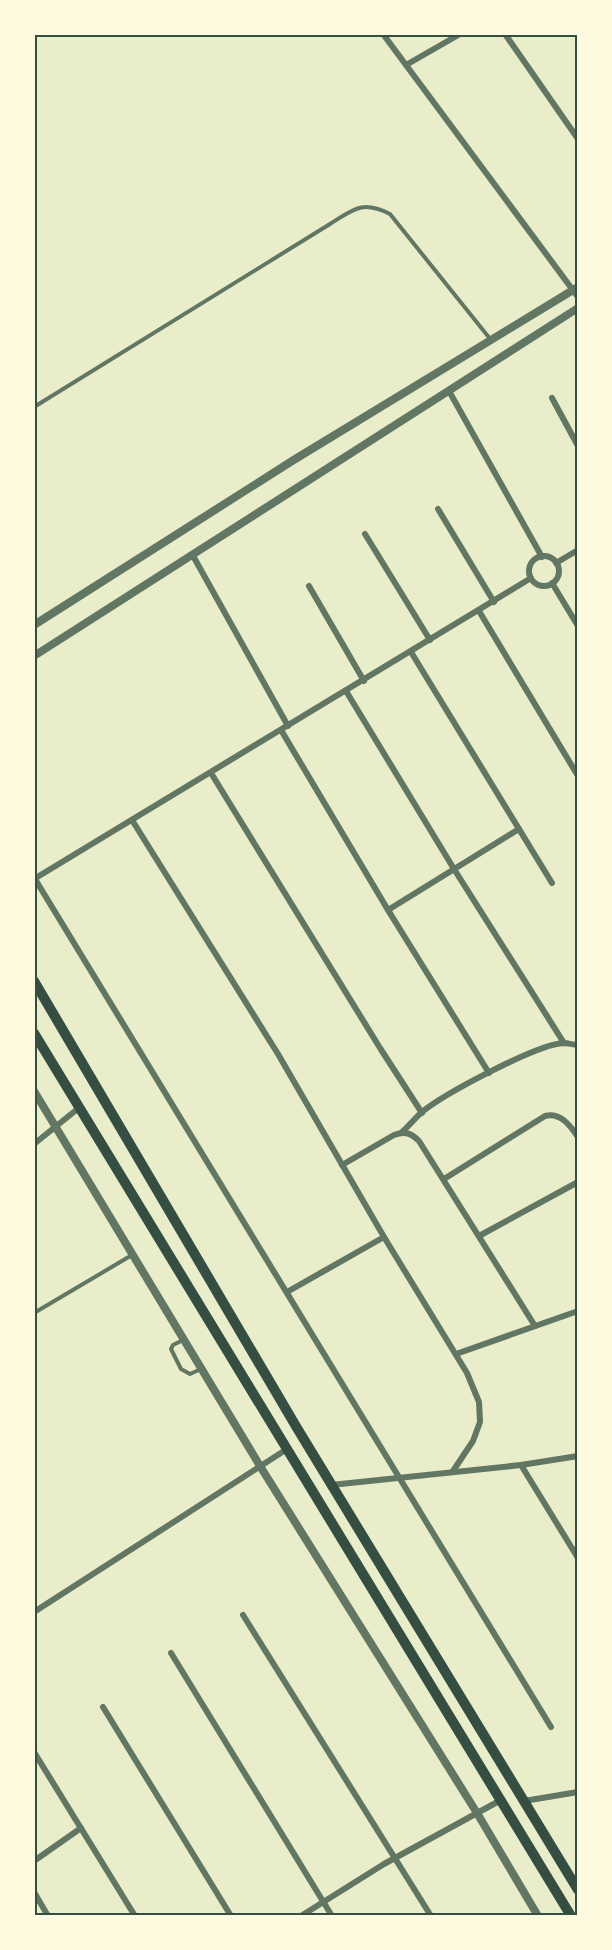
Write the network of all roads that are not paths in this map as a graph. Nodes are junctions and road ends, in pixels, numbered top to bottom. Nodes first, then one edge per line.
1 (383, 34) edge
2 (460, 34) edge
3 (505, 34) edge
4 (406, 65) junction
5 (578, 139) edge
6 (576, 292) edge
7 (578, 308) edge
8 (491, 340) junction
9 (449, 392) junction
10 (552, 399) dead end
11 (34, 407) edge
12 (578, 446) edge
13 (438, 509) dead end
14 (364, 534) dead end
15 (578, 550) edge
16 (192, 554) junction
17 (542, 556) junction
18 (556, 563) junction
19 (531, 578) junction
20 (552, 584) junction
21 (309, 586) dead end
22 (494, 602) junction
23 (479, 611) junction
24 (34, 626) edge
25 (578, 626) edge
26 (430, 640) junction
27 (411, 652) junction
28 (34, 656) edge
29 (363, 681) junction
30 (346, 691) junction
31 (285, 728) junction
32 (211, 773) junction
33 (578, 776) edge
34 (132, 820) junction
35 (519, 829) junction
36 (454, 869) junction
37 (35, 879) edge
38 (552, 883) dead end
39 (388, 910) junction
40 (34, 981) edge
41 (34, 1033) edge
42 (564, 1043) junction
43 (578, 1046) edge
44 (489, 1073) junction
45 (34, 1091) edge
46 (80, 1107) junction
47 (422, 1113) junction
48 (57, 1126) junction
49 (402, 1132) junction
50 (578, 1137) edge
51 (34, 1144) edge
52 (342, 1165) junction
53 (444, 1179) junction
54 (578, 1182) edge
55 (479, 1236) junction
56 (384, 1237) junction
57 (134, 1254) junction
58 (287, 1292) junction
59 (578, 1311) edge
60 (34, 1313) edge
61 (535, 1326) junction
62 (185, 1339) junction
63 (456, 1354) junction
64 (202, 1368) junction
65 (287, 1449) junction
66 (578, 1456) edge
67 (521, 1465) junction
68 (260, 1466) junction
69 (453, 1472) junction
70 (400, 1477) junction
71 (331, 1485) junction
72 (578, 1558) edge
73 (34, 1612) edge
74 (243, 1615) dead end
75 (171, 1653) dead end
76 (103, 1707) dead end
77 (550, 1727) dead end
78 (34, 1752) edge
79 (578, 1792) edge
80 (501, 1800) junction
81 (523, 1801) junction
82 (477, 1813) junction
83 (81, 1828) junction
84 (396, 1858) junction
85 (34, 1861) edge
86 (578, 1890) edge
87 (34, 1892) edge
88 (323, 1902) junction
89 (48, 1916) edge
90 (135, 1916) edge
91 (231, 1916) edge
92 (301, 1916) edge
93 (332, 1916) edge
94 (431, 1916) edge
95 (538, 1916) edge
96 (571, 1916) edge

1 - 4 street
2 - 4 street
3 - 5 street
4 - 6 street
6 - 8 street
7 - 9 street
8 - 11 lane
8 - 24 street
9 - 16 street
9 - 17 street
10 - 12 street
13 - 22 street
14 - 26 street
15 - 18 street
16 - 28 street
16 - 31 street
17 - 18 street
17 - 19 street
18 - 20 street
19 - 20 street
19 - 22 street
20 - 25 street
21 - 29 street
22 - 23 street
23 - 26 street
23 - 33 street
26 - 27 street
27 - 29 street
27 - 35 street
29 - 30 street
30 - 31 street
30 - 36 street
31 - 32 street
31 - 39 street
32 - 34 street
32 - 47 street
34 - 37 street
34 - 52 street
35 - 36 street
35 - 38 street
36 - 39 street
36 - 42 street
37 - 58 street
39 - 44 street
40 - 71 main road
41 - 46 main road
42 - 43 street
42 - 44 street
44 - 47 street
45 - 48 street
46 - 48 street
46 - 65 main road
47 - 49 street
48 - 51 street
48 - 57 street
49 - 52 street
49 - 53 street
50 - 53 street
52 - 56 street
53 - 55 street
54 - 55 street
55 - 61 street
56 - 58 street
56 - 63 street
57 - 60 lane
57 - 62 street
58 - 70 street
59 - 61 street
61 - 63 street
62 - 64 street
62 - 64 lane
63 - 69 street
64 - 68 street
65 - 68 street
65 - 80 main road
66 - 67 street
67 - 69 street
67 - 72 street
68 - 73 street
68 - 82 street
69 - 70 street
70 - 71 street
70 - 77 street
71 - 81 main road
74 - 84 street
75 - 88 street
76 - 91 street
78 - 83 street
79 - 81 street
80 - 82 street
80 - 96 main road
81 - 86 main road
82 - 84 street
82 - 95 street
83 - 85 street
83 - 90 street
84 - 88 street
84 - 94 street
87 - 89 street
88 - 92 street
88 - 93 street

